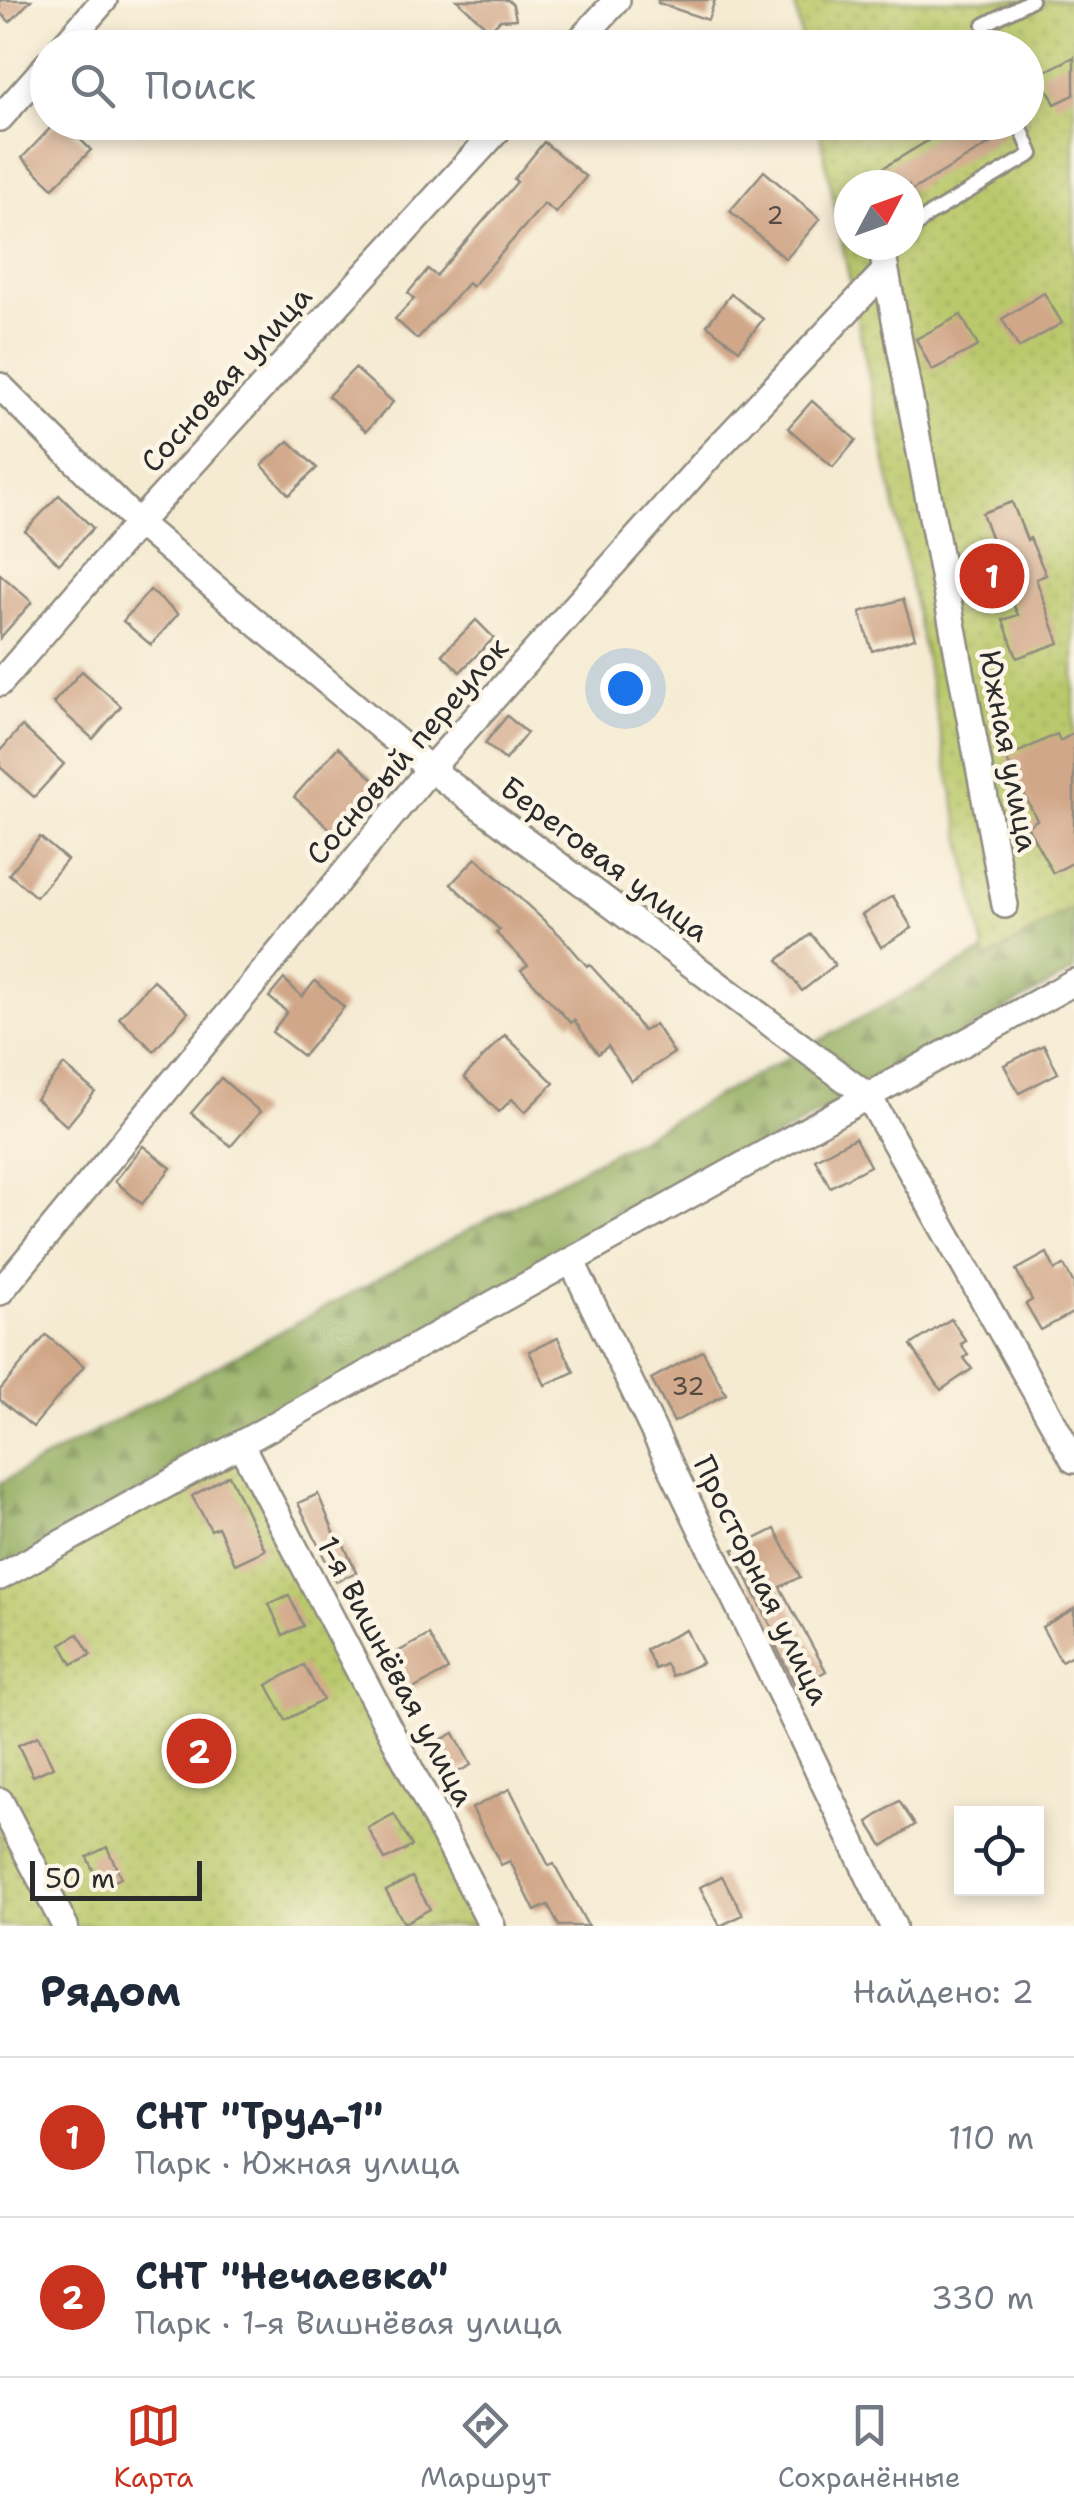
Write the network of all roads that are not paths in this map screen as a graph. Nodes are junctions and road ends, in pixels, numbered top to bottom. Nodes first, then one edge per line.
1 (104, 0) edge
2 (617, 0) edge
3 (1031, 0) edge
4 (78, 30) edge
5 (590, 30) edge
6 (985, 30) edge
7 (30, 84) edge
8 (0, 118) edge
9 (488, 140) edge
10 (1026, 140) edge
11 (924, 220) edge
12 (885, 260) edge
13 (889, 260) edge
14 (0, 386) edge
15 (138, 523) junction
16 (0, 683) edge
17 (430, 770) junction
18 (1005, 905) dead end
19 (1074, 982) edge
20 (869, 1097) junction
21 (572, 1262) junction
22 (0, 1292) edge
23 (241, 1445) junction
24 (1074, 1460) edge
25 (0, 1577) edge
26 (0, 1801) edge
27 (65, 1926) edge
28 (492, 1926) edge
29 (893, 1926) edge

1 - 4 street
2 - 5 street
3 - 6 lane
7 - 8 street
9 - 15 street, Сосновая улица
10 - 11 lane
12 - 17 street, Сосновый переулок
13 - 18 street, Южная улица
14 - 15 street, Береговая улица
15 - 16 street, Сосновая улица
15 - 17 street, Береговая улица
17 - 20 street, Береговая улица
17 - 22 street, Сосновый переулок
19 - 20 street
20 - 21 street
20 - 24 street, Береговая улица
21 - 23 street
21 - 29 street, Просторная улица
23 - 25 street
23 - 28 street, 1-я Вишнёвая улица
26 - 27 street

